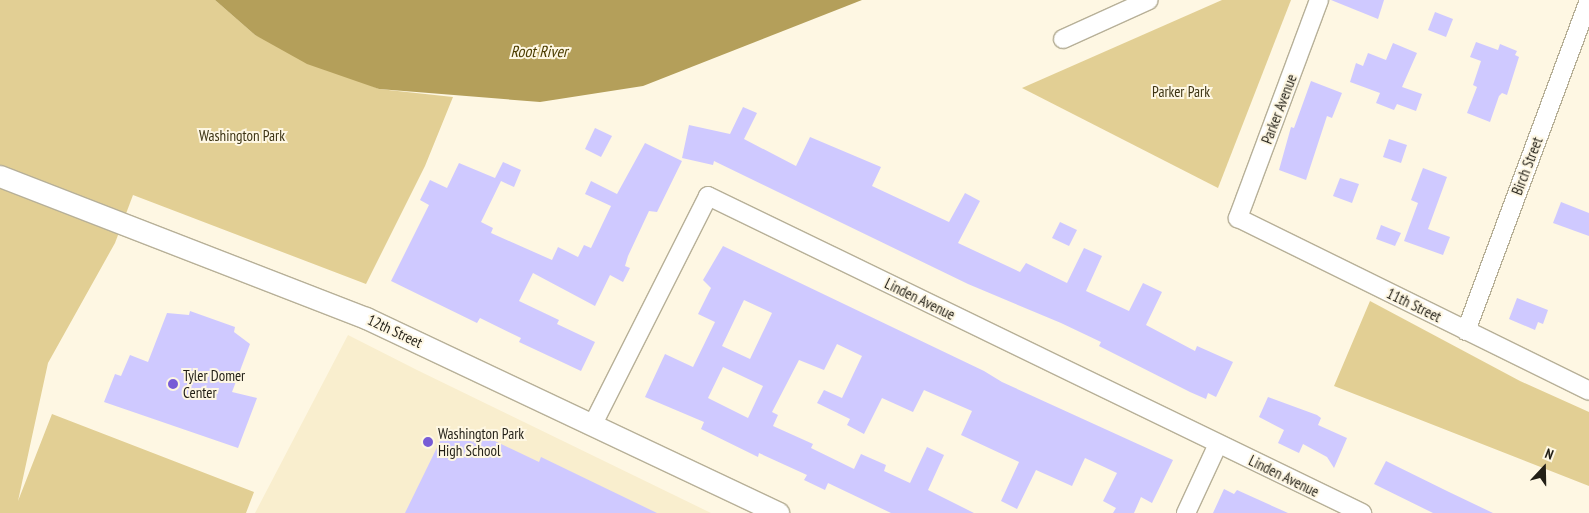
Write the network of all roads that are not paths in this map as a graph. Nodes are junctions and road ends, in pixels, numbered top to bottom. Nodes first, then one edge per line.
1 (1148, 0) edge
2 (1320, 0) edge
3 (1589, 1) edge
4 (1063, 39) dead end
5 (0, 176) edge
6 (1238, 218) joint
7 (1466, 331) junction
8 (1589, 392) edge
9 (593, 424) junction
10 (1218, 444) junction
11 (778, 513) edge
12 (1186, 513) edge
13 (1362, 513) edge

1 - 4 street
2 - 6 street, Parker Avenue
3 - 7 street, Birch Street
5 - 9 street, 12th Street
6 - 7 street, 11th Street
7 - 8 street, 11th Street
9 - 10 street, Linden Avenue
9 - 11 street, 12th Street
10 - 12 street
10 - 13 street, Linden Avenue

